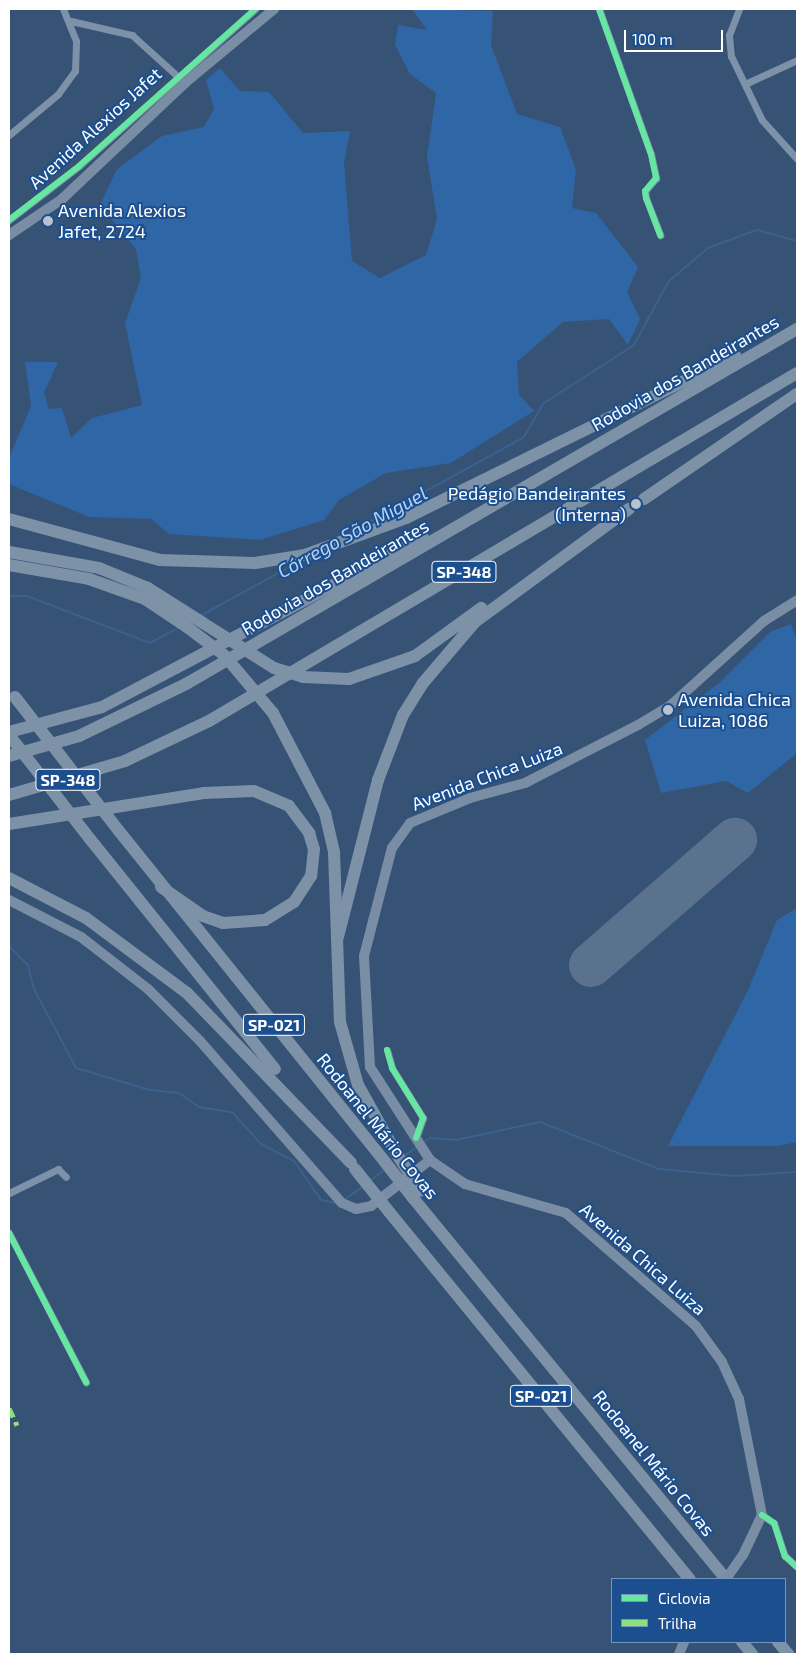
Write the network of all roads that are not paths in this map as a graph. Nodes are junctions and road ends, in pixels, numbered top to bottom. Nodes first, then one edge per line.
1 (62, 9) edge
2 (256, 9) edge
3 (274, 9) edge
4 (599, 9) edge
5 (739, 9) edge
6 (71, 21) junction
7 (797, 60) edge
8 (177, 75) junction
9 (185, 83) junction
10 (745, 84) junction
11 (9, 135) edge
12 (797, 159) edge
13 (9, 220) edge
14 (9, 235) edge
15 (660, 235) dead end
16 (797, 328) edge
17 (772, 341) junction
18 (797, 373) edge
19 (797, 394) edge
20 (506, 498) junction
21 (644, 499) dead end
22 (629, 509) dead end
23 (9, 519) edge
24 (9, 552) edge
25 (9, 565) edge
26 (501, 600) junction
27 (797, 600) edge
28 (12, 694) edge
29 (9, 734) edge
30 (9, 756) edge
31 (9, 795) edge
32 (9, 824) edge
33 (9, 878) edge
34 (162, 887) junction
35 (9, 900) edge
36 (338, 937) junction
37 (387, 1050) dead end
38 (416, 1138) junction
39 (430, 1160) junction
40 (353, 1166) junction
41 (66, 1178) dead end
42 (9, 1193) edge
43 (417, 1194) junction
44 (9, 1233) edge
45 (86, 1382) dead end
46 (762, 1515) junction
47 (797, 1567) edge
48 (689, 1578) edge
49 (725, 1578) edge
50 (727, 1578) edge
51 (743, 1643) edge
52 (779, 1643) edge
53 (752, 1654) edge
54 (788, 1654) edge

1 - 6 street
2 - 8 street, Avenida Alexios Jafet
3 - 9 main road, Avenida Alexios Jafet
4 - 15 street
5 - 10 street
6 - 8 street
6 - 11 street
7 - 10 street
8 - 9 street, Avenida Alexios Jafet
8 - 13 street, Avenida Alexios Jafet
9 - 14 main road, Avenida Alexios Jafet
10 - 12 street
16 - 17 highway, Rodovia dos Bandeirantes / SP-348
17 - 20 highway, Rodovia dos Bandeirantes / SP-348
17 - 23 highway
18 - 31 highway, SP-348
19 - 21 highway
20 - 29 highway
20 - 30 highway, Rodovia dos Bandeirantes / SP-348
22 - 26 highway
24 - 26 highway, bridge
25 - 36 highway, bridge
26 - 36 highway
27 - 38 main road, Avenida Chica Luiza
28 - 34 highway, Rodoanel Mário Covas / SP-021, bridge
29 - 40 highway, SP-021, bridge
32 - 34 highway
33 - 40 highway
34 - 43 highway, Rodoanel Mário Covas / SP-021, bridge
35 - 39 main road
36 - 43 highway, bridge
37 - 38 street
38 - 39 main road, Avenida Chica Luiza
39 - 46 main road, Avenida Chica Luiza
40 - 48 highway, SP-021, bridge
41 - 42 street
43 - 49 highway, Rodoanel Mário Covas / SP-021
44 - 45 street
46 - 47 street
46 - 50 main road, bridge
51 - 53 highway
52 - 54 highway

